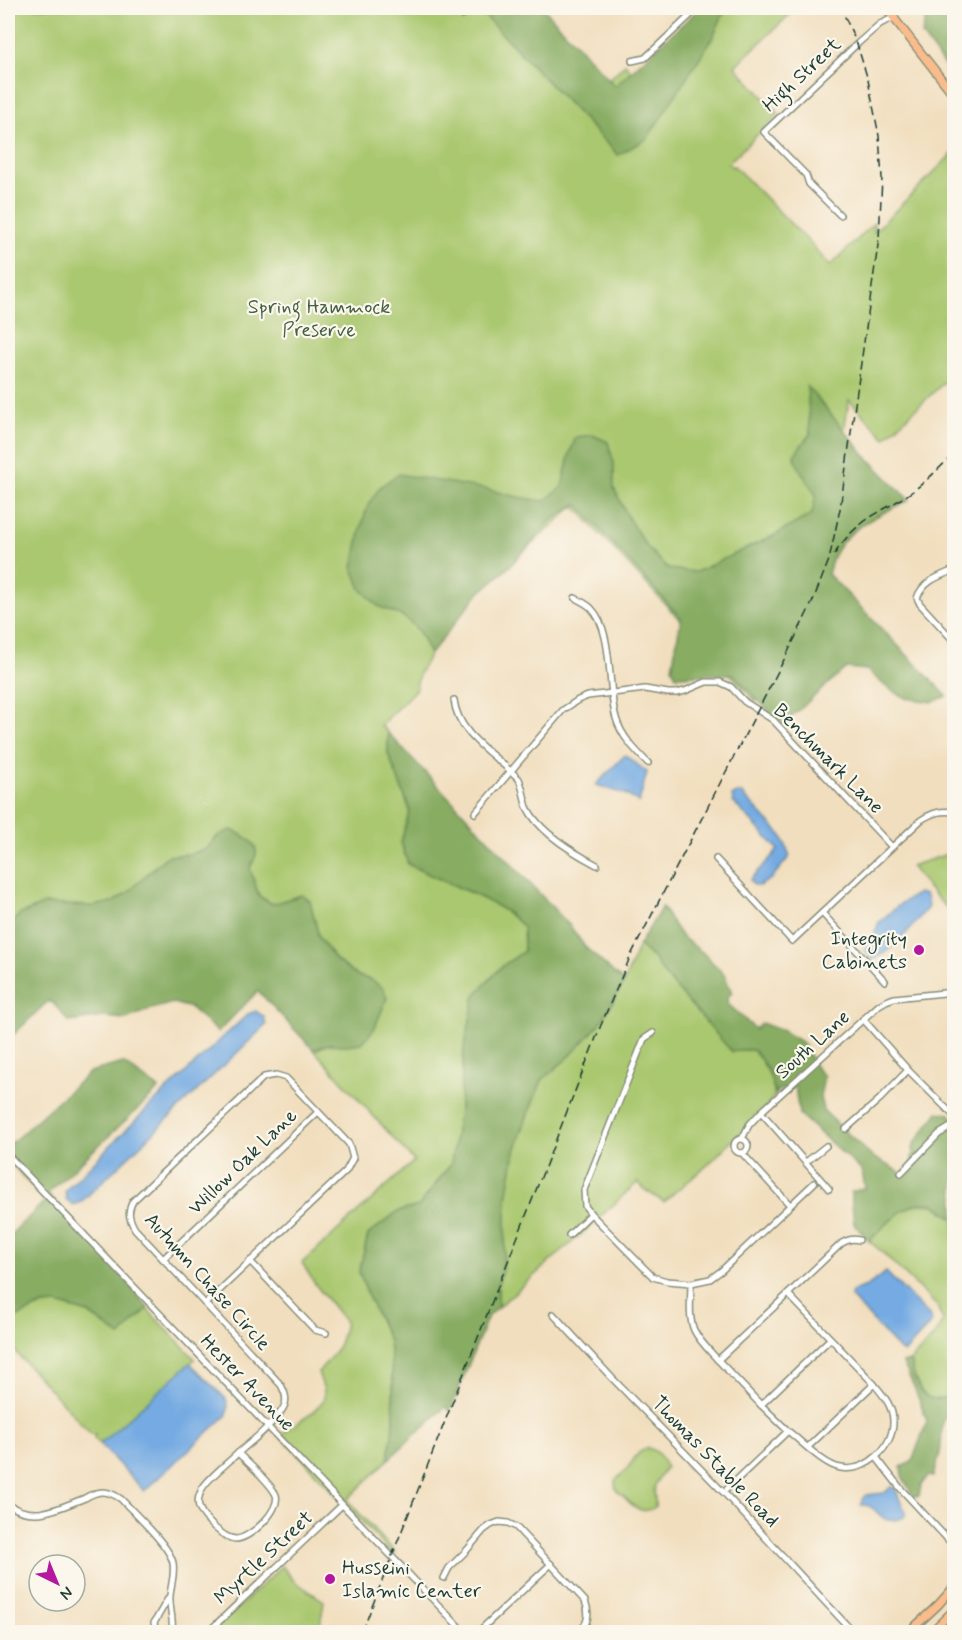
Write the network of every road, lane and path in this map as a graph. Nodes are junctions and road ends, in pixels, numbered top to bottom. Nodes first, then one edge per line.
1 (477, 8) edge
2 (698, 8) edge
3 (886, 8) edge
4 (462, 15) dead end
5 (895, 17) junction
6 (632, 61) dead end
7 (954, 95) edge
8 (840, 215) dead end
9 (954, 570) edge
10 (576, 598) dead end
11 (954, 641) edge
12 (612, 692) junction
13 (454, 700) dead end
14 (648, 763) dead end
15 (511, 771) junction
16 (954, 812) edge
17 (475, 813) dead end
18 (892, 847) junction
19 (716, 859) dead end
20 (597, 865) dead end
21 (822, 914) junction
22 (885, 981) dead end
23 (952, 992) edge
24 (863, 1019) junction
25 (954, 1030) edge
26 (653, 1033) dead end
27 (908, 1070) junction
28 (318, 1112) junction
29 (761, 1113) junction
30 (954, 1116) edge
31 (954, 1125) edge
32 (846, 1129) dead end
33 (742, 1139) junction
34 (826, 1146) dead end
35 (742, 1153) junction
36 (8, 1155) edge
37 (806, 1162) junction
38 (901, 1173) dead end
39 (814, 1183) dead end
40 (829, 1189) dead end
41 (790, 1205) junction
42 (591, 1214) junction
43 (569, 1235) dead end
44 (859, 1240) dead end
45 (163, 1259) junction
46 (250, 1261) junction
47 (691, 1283) junction
48 (788, 1294) junction
49 (205, 1304) junction
50 (553, 1314) dead end
51 (326, 1333) dead end
52 (830, 1339) junction
53 (718, 1359) junction
54 (874, 1384) junction
55 (760, 1405) junction
56 (268, 1426) junction
57 (788, 1431) junction
58 (808, 1447) junction
59 (238, 1453) junction
60 (876, 1457) junction
61 (727, 1489) dead end
62 (8, 1504) edge
63 (342, 1505) junction
64 (954, 1546) edge
65 (551, 1563) junction
66 (444, 1578) dead end
67 (954, 1587) edge
68 (170, 1595) junction
69 (954, 1610) edge
70 (157, 1617) junction
71 (172, 1617) junction
72 (156, 1632) edge
73 (172, 1632) edge
74 (208, 1632) edge
75 (464, 1632) edge
76 (478, 1632) edge
77 (579, 1632) edge
78 (854, 1632) edge
79 (909, 1632) edge
80 (931, 1632) edge

1 - 4 street
2 - 6 street
3 - 5 main road
5 - 7 main road
5 - 8 street, High Street
9 - 11 street
10 - 12 street
12 - 14 street
12 - 15 street, Benchmark Lane
12 - 18 street, Benchmark Lane
13 - 15 street
15 - 17 street, Benchmark Lane
15 - 20 street
16 - 18 street
18 - 21 street
19 - 21 street
21 - 22 street
23 - 24 street, South Lane
23 - 25 street
24 - 27 street
24 - 29 street, South Lane
26 - 42 street
27 - 30 street
27 - 32 street
28 - 45 street, Willow Oak Lane
28 - 45 street, Autumn Chase Circle
28 - 46 street, Autumn Chase Circle
29 - 33 street, South Lane
29 - 37 street
31 - 38 street
33 - 35 street
33 - 35 street
34 - 37 street
35 - 41 street
36 - 56 street, Hester Avenue
37 - 40 street
39 - 41 street
41 - 47 street
42 - 43 street
42 - 47 street
44 - 48 street
45 - 49 street, Autumn Chase Circle
46 - 49 street
46 - 51 street
47 - 53 street
48 - 52 street
48 - 53 street
49 - 56 street, Autumn Chase Circle
50 - 78 street, Thomas Stable Road
52 - 54 street
52 - 55 street
53 - 55 street
54 - 58 street
54 - 60 street
55 - 57 street
56 - 59 street, Autumn Chase Circle
56 - 63 street, Hester Avenue
57 - 58 street
57 - 61 street
58 - 60 street
59 - 59 street
60 - 64 street
62 - 68 street
63 - 74 street, Myrtle Street
63 - 75 street, Hester Avenue
65 - 66 street
65 - 76 street
65 - 77 street
67 - 79 main road
68 - 70 street
68 - 71 street
69 - 80 main road
70 - 71 street
70 - 72 street
71 - 73 street

